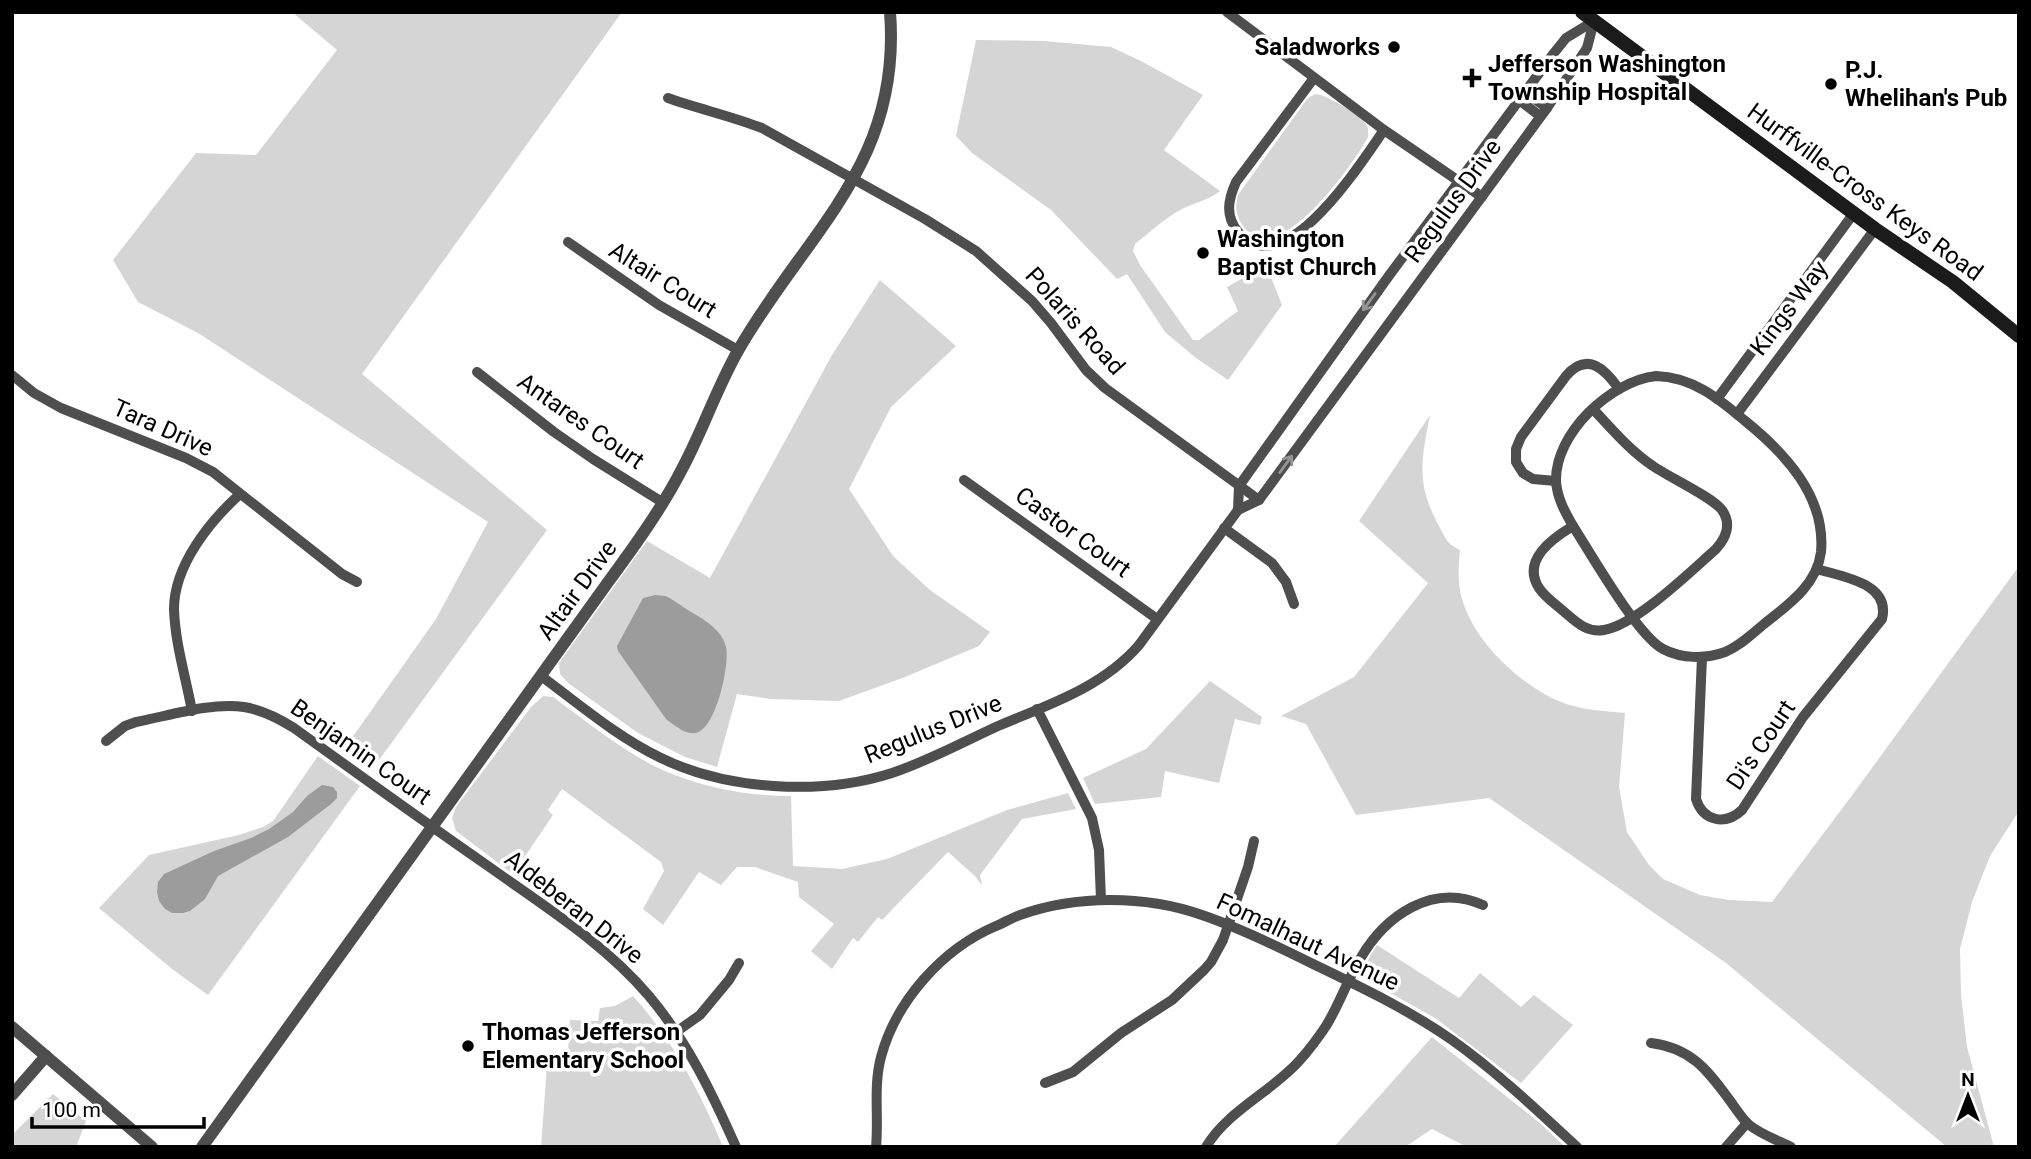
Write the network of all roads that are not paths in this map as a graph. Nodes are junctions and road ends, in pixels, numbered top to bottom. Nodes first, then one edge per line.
1 (890, 12) edge
2 (1227, 12) edge
3 (1581, 12) edge
4 (1594, 21) junction
5 (1314, 78) junction
6 (1522, 96) junction
7 (668, 98) dead end
8 (1543, 112) junction
9 (1384, 130) junction
10 (854, 179) junction
11 (1459, 181) junction
12 (1482, 197) junction
13 (1854, 213) junction
14 (1875, 229) junction
15 (568, 242) dead end
16 (2019, 335) edge
17 (738, 351) junction
18 (477, 372) dead end
19 (12, 376) edge
20 (1619, 389) junction
21 (1717, 400) junction
22 (1593, 409) junction
23 (1737, 414) junction
24 (964, 480) dead end
25 (1556, 481) junction
26 (1239, 485) junction
27 (240, 494) junction
28 (1259, 500) junction
29 (663, 502) junction
30 (1238, 510) junction
31 (1573, 526) junction
32 (1224, 528) junction
33 (1818, 569) junction
34 (357, 582) dead end
35 (1294, 604) dead end
36 (1632, 617) junction
37 (1157, 619) junction
38 (1702, 657) junction
39 (541, 676) junction
40 (1037, 709) junction
41 (192, 710) junction
42 (106, 741) dead end
43 (431, 826) junction
44 (1254, 841) dead end
45 (1101, 900) junction
46 (1483, 905) dead end
47 (1228, 925) junction
48 (739, 963) dead end
49 (1349, 981) junction
50 (12, 1027) edge
51 (676, 1032) junction
52 (1651, 1043) dead end
53 (46, 1056) junction
54 (1045, 1083) dead end
55 (12, 1095) edge
56 (1747, 1123) junction
57 (152, 1147) edge
58 (202, 1147) edge
59 (736, 1147) edge
60 (876, 1147) edge
61 (1206, 1147) edge
62 (1577, 1147) edge
63 (1726, 1147) edge
64 (1791, 1147) edge

1 - 10 street, Altair Drive
2 - 5 street
3 - 4 main road, Hurffville-Cross Keys Road
4 - 6 street, Regulus Drive
4 - 8 street, Regulus Drive
4 - 13 main road, Hurffville-Cross Keys Road
5 - 9 street
5 - 9 street
6 - 8 street
6 - 11 street, Regulus Drive
7 - 10 street, Polaris Road
8 - 12 street, Regulus Drive
9 - 11 street
10 - 17 street, Altair Drive
10 - 26 street, Polaris Road
11 - 12 street
11 -> 26 street, Regulus Drive
28 -> 12 street, Regulus Drive
13 - 14 main road, Hurffville-Cross Keys Road
13 - 21 street, Kings Way
14 - 16 main road, Hurffville-Cross Keys Road
14 - 23 street, Kings Way
15 - 17 street, Altair Court
17 - 29 street, Altair Drive
18 - 29 street, Antares Court
19 - 27 street, Tara Drive
20 - 21 street
20 - 22 street
20 - 25 street
21 - 23 street
22 - 25 street
22 - 36 street
23 - 33 street
24 - 37 street, Castor Court
25 - 31 street
26 - 28 street, Polaris Road
26 - 30 street
27 - 34 street, Tara Drive
27 - 41 street
28 - 30 street, Regulus Drive
29 - 39 street, Altair Drive
30 - 32 street, Regulus Drive
31 - 36 street
31 - 36 street
32 - 35 street
32 - 37 street, Regulus Drive
33 - 38 street
33 - 38 street, Di's Court
36 - 38 street
37 - 40 street, Regulus Drive
39 - 40 street, Regulus Drive
39 - 43 street, Altair Drive
40 - 45 street
41 - 42 street, Benjamin Court
41 - 43 street, Benjamin Court
43 - 51 street, Aldeberan Drive
43 - 58 street, Altair Drive
44 - 47 street
45 - 47 street, Fomalhaut Avenue
45 - 60 street, Fomalhaut Avenue
46 - 49 street
47 - 49 street, Fomalhaut Avenue
47 - 54 street
48 - 51 street
49 - 61 street
49 - 62 street, Fomalhaut Avenue
50 - 53 street
51 - 59 street, Aldeberan Drive
52 - 56 street
53 - 55 street
53 - 57 street
56 - 63 street
56 - 64 street

